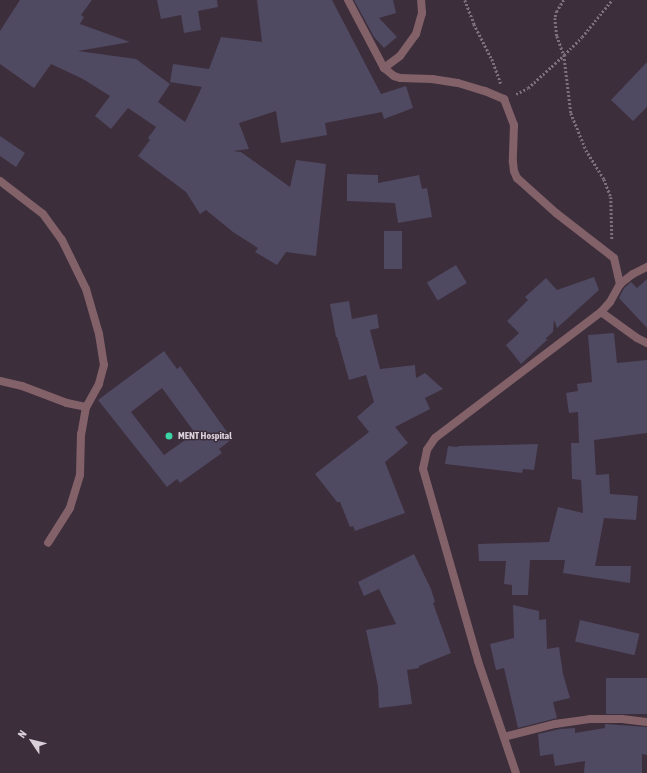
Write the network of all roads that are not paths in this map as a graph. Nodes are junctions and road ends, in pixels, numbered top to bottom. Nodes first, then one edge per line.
1 (348, 0) edge
2 (422, 0) edge
3 (384, 68) junction
4 (0, 181) edge
5 (647, 267) edge
6 (620, 284) junction
7 (601, 312) junction
8 (647, 343) edge
9 (0, 381) edge
10 (86, 407) junction
11 (48, 543) dead end
12 (647, 722) edge
13 (504, 737) junction
14 (516, 773) edge

1 - 3 street
2 - 3 street
3 - 6 street
4 - 10 street
5 - 6 street
6 - 7 street
7 - 8 street
7 - 13 street
9 - 10 street
10 - 11 street
12 - 13 street
13 - 14 street

